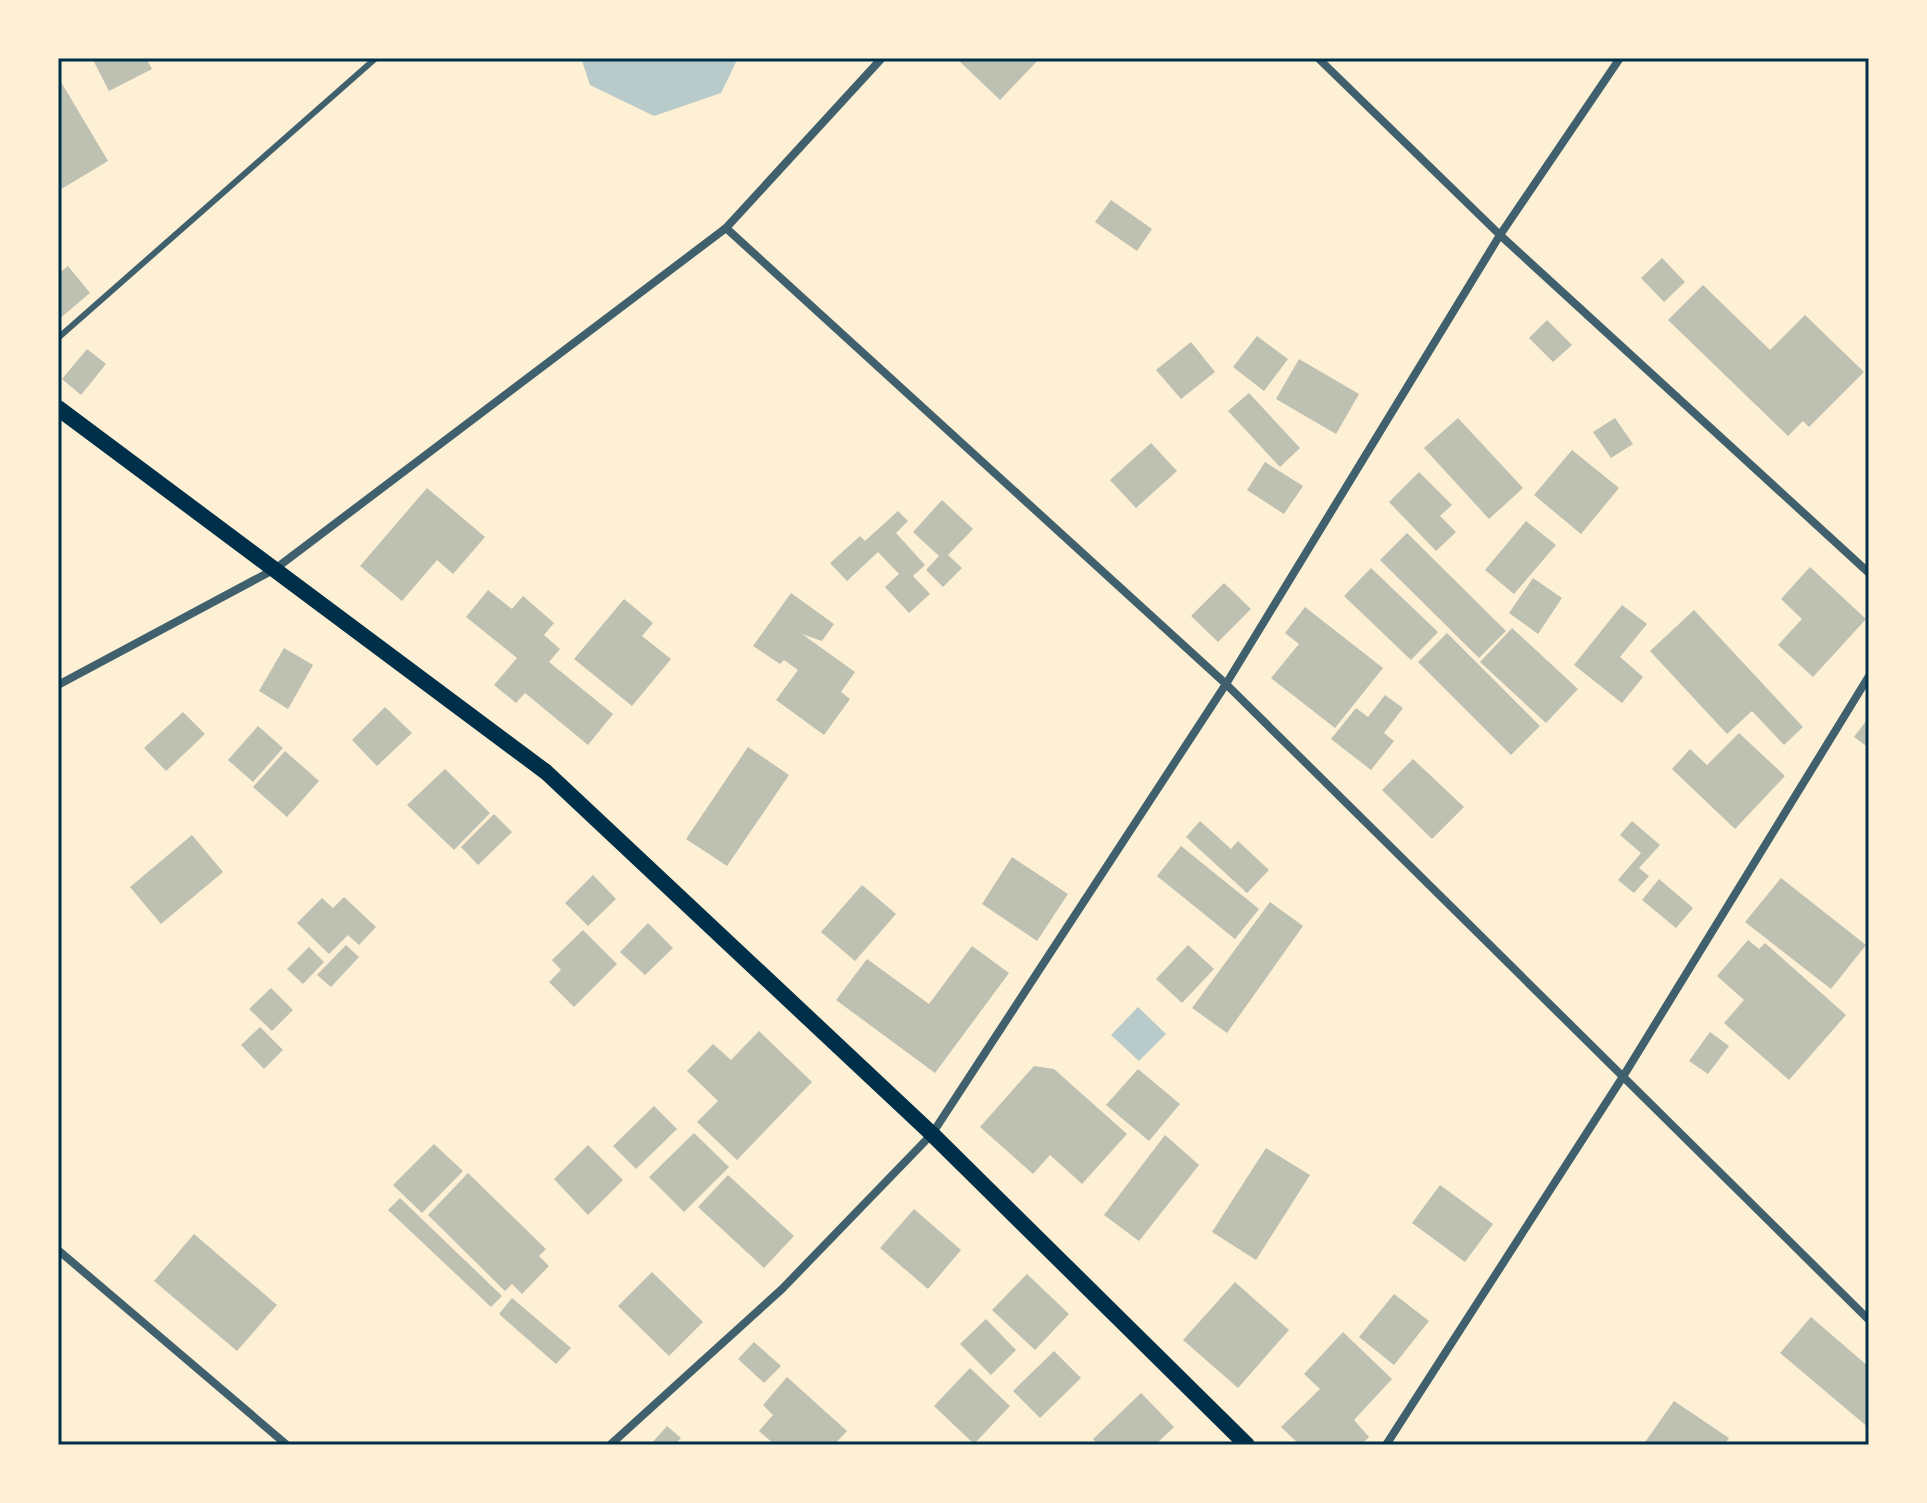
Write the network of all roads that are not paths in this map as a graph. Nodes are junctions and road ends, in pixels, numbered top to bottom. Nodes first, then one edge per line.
1 (376, 58) edge
2 (882, 58) edge
3 (1318, 58) edge
4 (1620, 58) edge
5 (726, 228) junction
6 (1500, 235) junction
7 (58, 338) edge
8 (58, 408) edge
9 (275, 569) junction
10 (1869, 573) edge
11 (1869, 676) edge
12 (1226, 684) junction
13 (58, 685) edge
14 (1624, 1075) junction
15 (932, 1134) junction
16 (58, 1250) edge
17 (1869, 1320) edge
18 (287, 1445) edge
19 (610, 1445) edge
20 (1247, 1445) edge
21 (1386, 1445) edge

1 - 7 lane
2 - 5 street
3 - 6 street
4 - 6 street
5 - 9 street
5 - 12 street
6 - 10 street
6 - 12 street
8 - 9 main road
9 - 13 street
9 - 15 main road
11 - 14 street
12 - 14 street
12 - 15 street
14 - 17 street
14 - 21 street
15 - 19 street
15 - 20 main road
16 - 18 street

